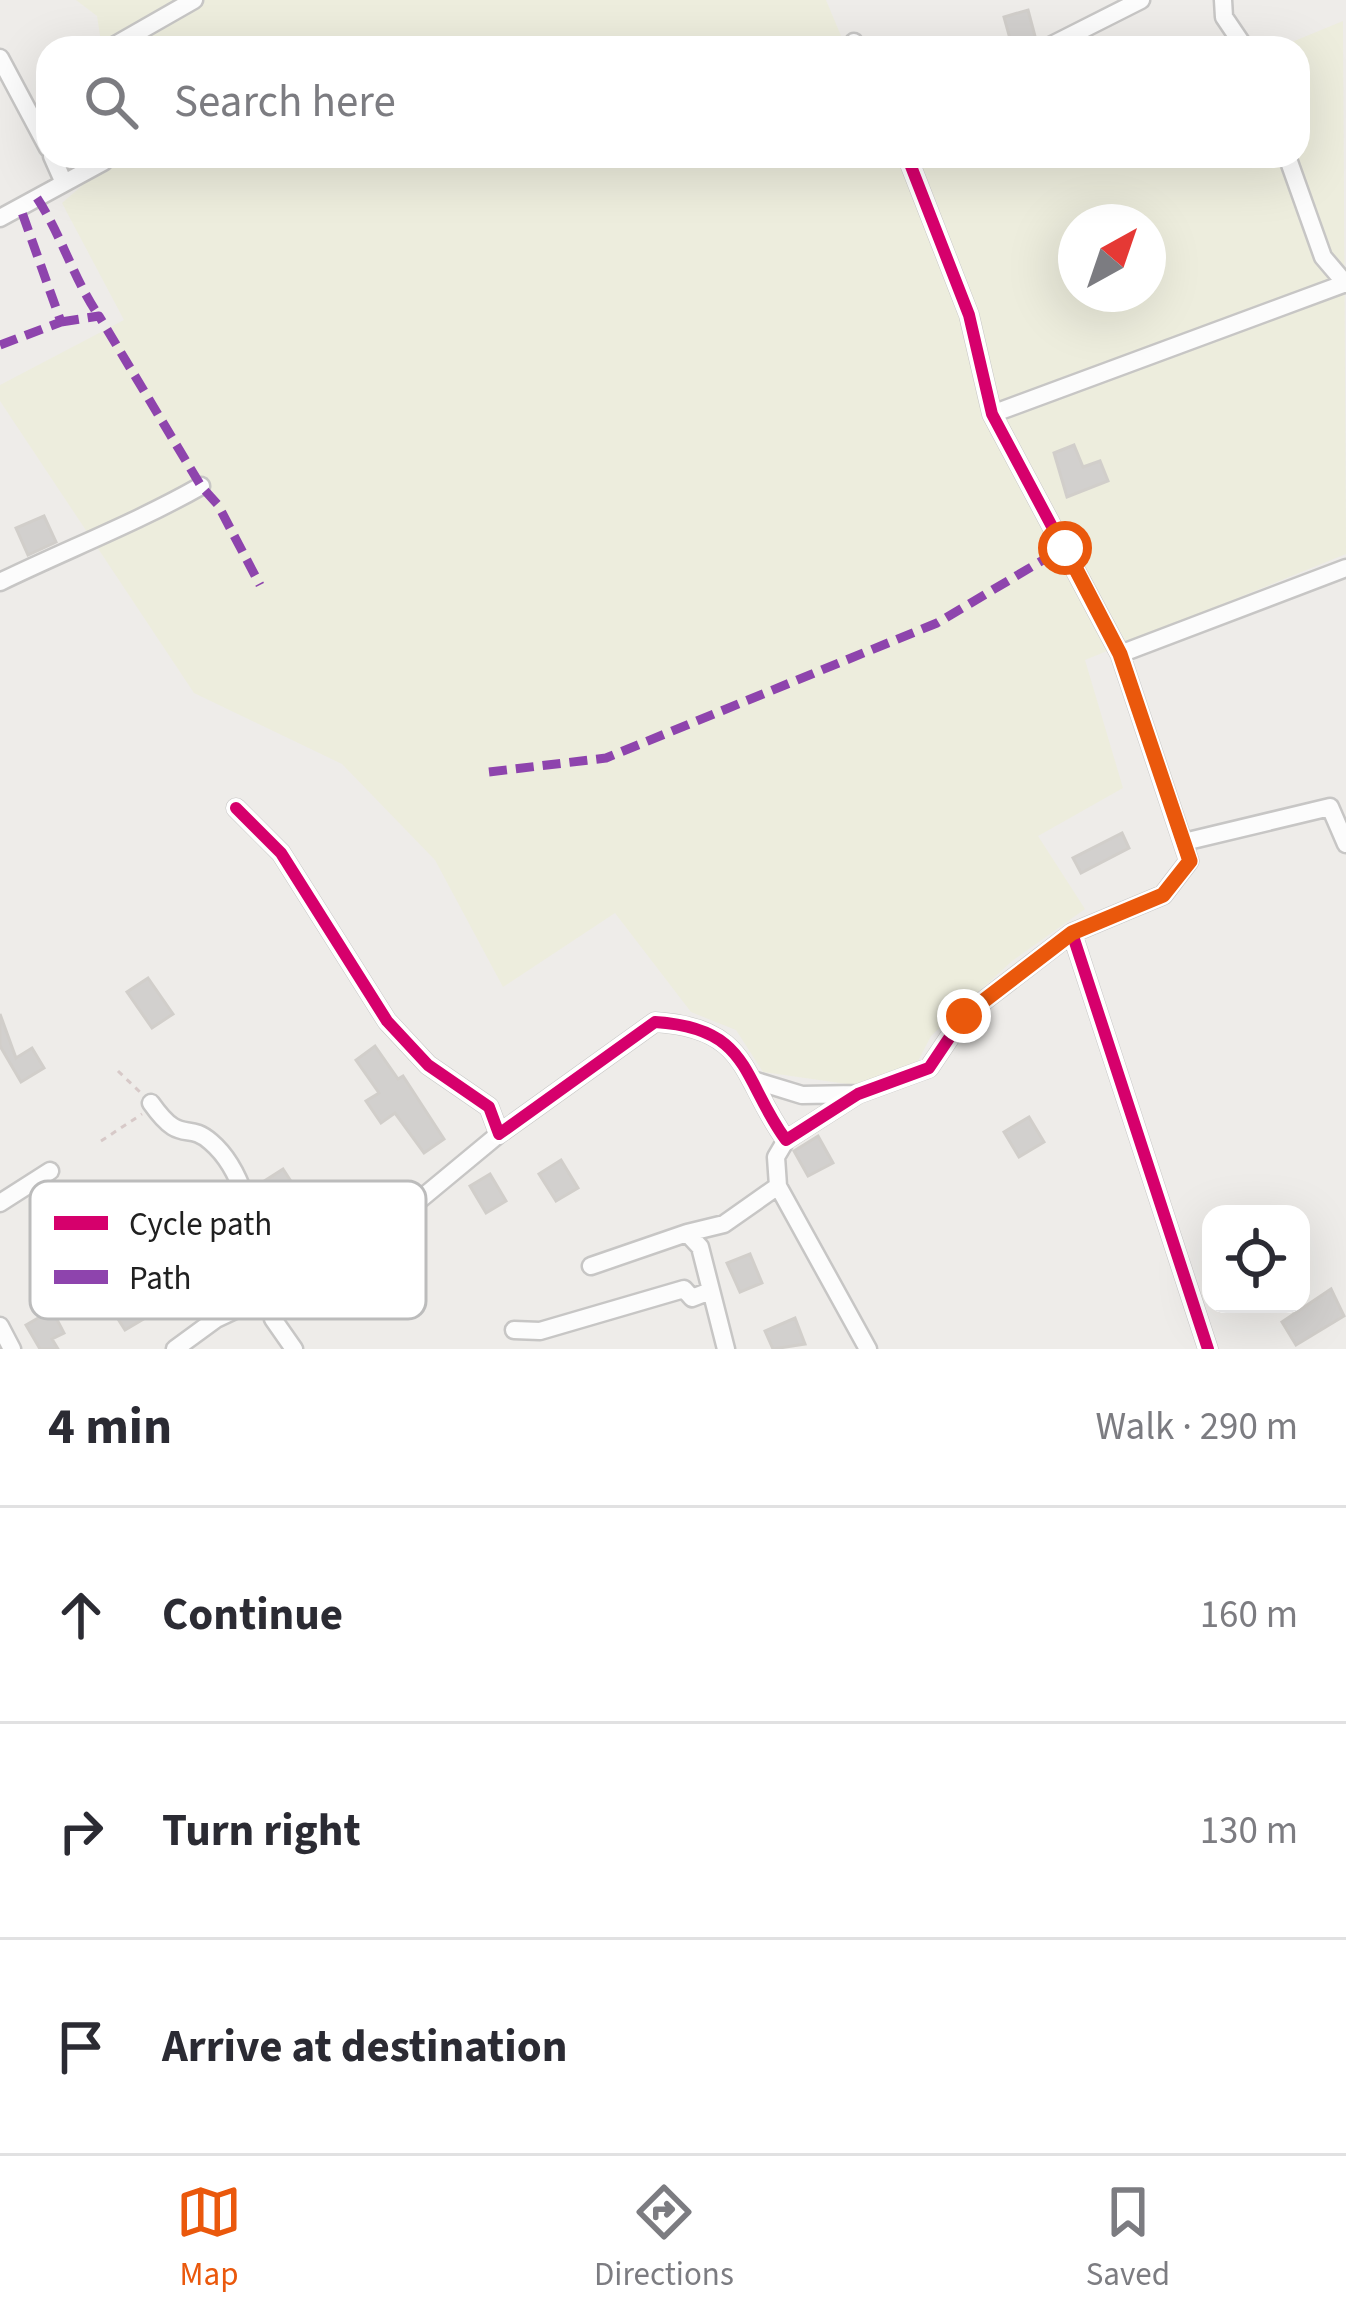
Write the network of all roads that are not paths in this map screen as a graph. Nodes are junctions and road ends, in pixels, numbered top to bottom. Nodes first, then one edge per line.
1 (194, 0) edge
2 (1141, 0) edge
3 (1223, 0) edge
4 (131, 36) edge
5 (1070, 36) edge
6 (1237, 36) edge
7 (0, 58) edge
8 (36, 126) edge
9 (57, 168) edge
10 (92, 168) edge
11 (912, 168) edge
12 (1291, 168) edge
13 (64, 183) junction
14 (0, 218) edge
15 (1346, 284) edge
16 (992, 414) junction
17 (201, 486) dead end
18 (1346, 568) edge
19 (0, 582) edge
20 (1120, 654) junction
21 (236, 808) dead end
22 (1184, 842) junction
23 (1346, 844) edge
24 (1072, 933) junction
25 (753, 1080) junction
26 (858, 1094) junction
27 (152, 1105) road end
28 (499, 1134) junction
29 (786, 1140) junction
30 (50, 1171) dead end
31 (34, 1181) edge
32 (239, 1181) edge
33 (30, 1184) edge
34 (778, 1186) junction
35 (426, 1195) edge
36 (0, 1203) edge
37 (687, 1233) junction
38 (591, 1267) dead end
39 (710, 1291) junction
40 (216, 1319) edge
41 (273, 1319) edge
42 (0, 1326) edge
43 (514, 1330) dead end
44 (12, 1349) edge
45 (175, 1349) edge
46 (294, 1349) edge
47 (726, 1349) edge
48 (868, 1349) edge
49 (1208, 1349) edge

1 - 4 street
2 - 5 street
3 - 6 street
7 - 8 street
9 - 13 street
10 - 13 street
11 - 16 street
12 - 15 street
13 - 14 street
15 - 16 street
16 - 20 street
17 - 19 street
18 - 20 street
20 - 22 street
21 - 28 street
22 - 23 street
22 - 24 street
24 - 26 street
24 - 49 street
25 - 26 street
25 - 28 street
25 - 29 street
26 - 29 street
27 - 32 street
28 - 35 street
29 - 34 street
30 - 31 street
33 - 36 street
34 - 37 street
34 - 48 street
37 - 38 street
37 - 39 street
39 - 43 street
39 - 47 street
40 - 45 street
41 - 46 street
42 - 44 street

